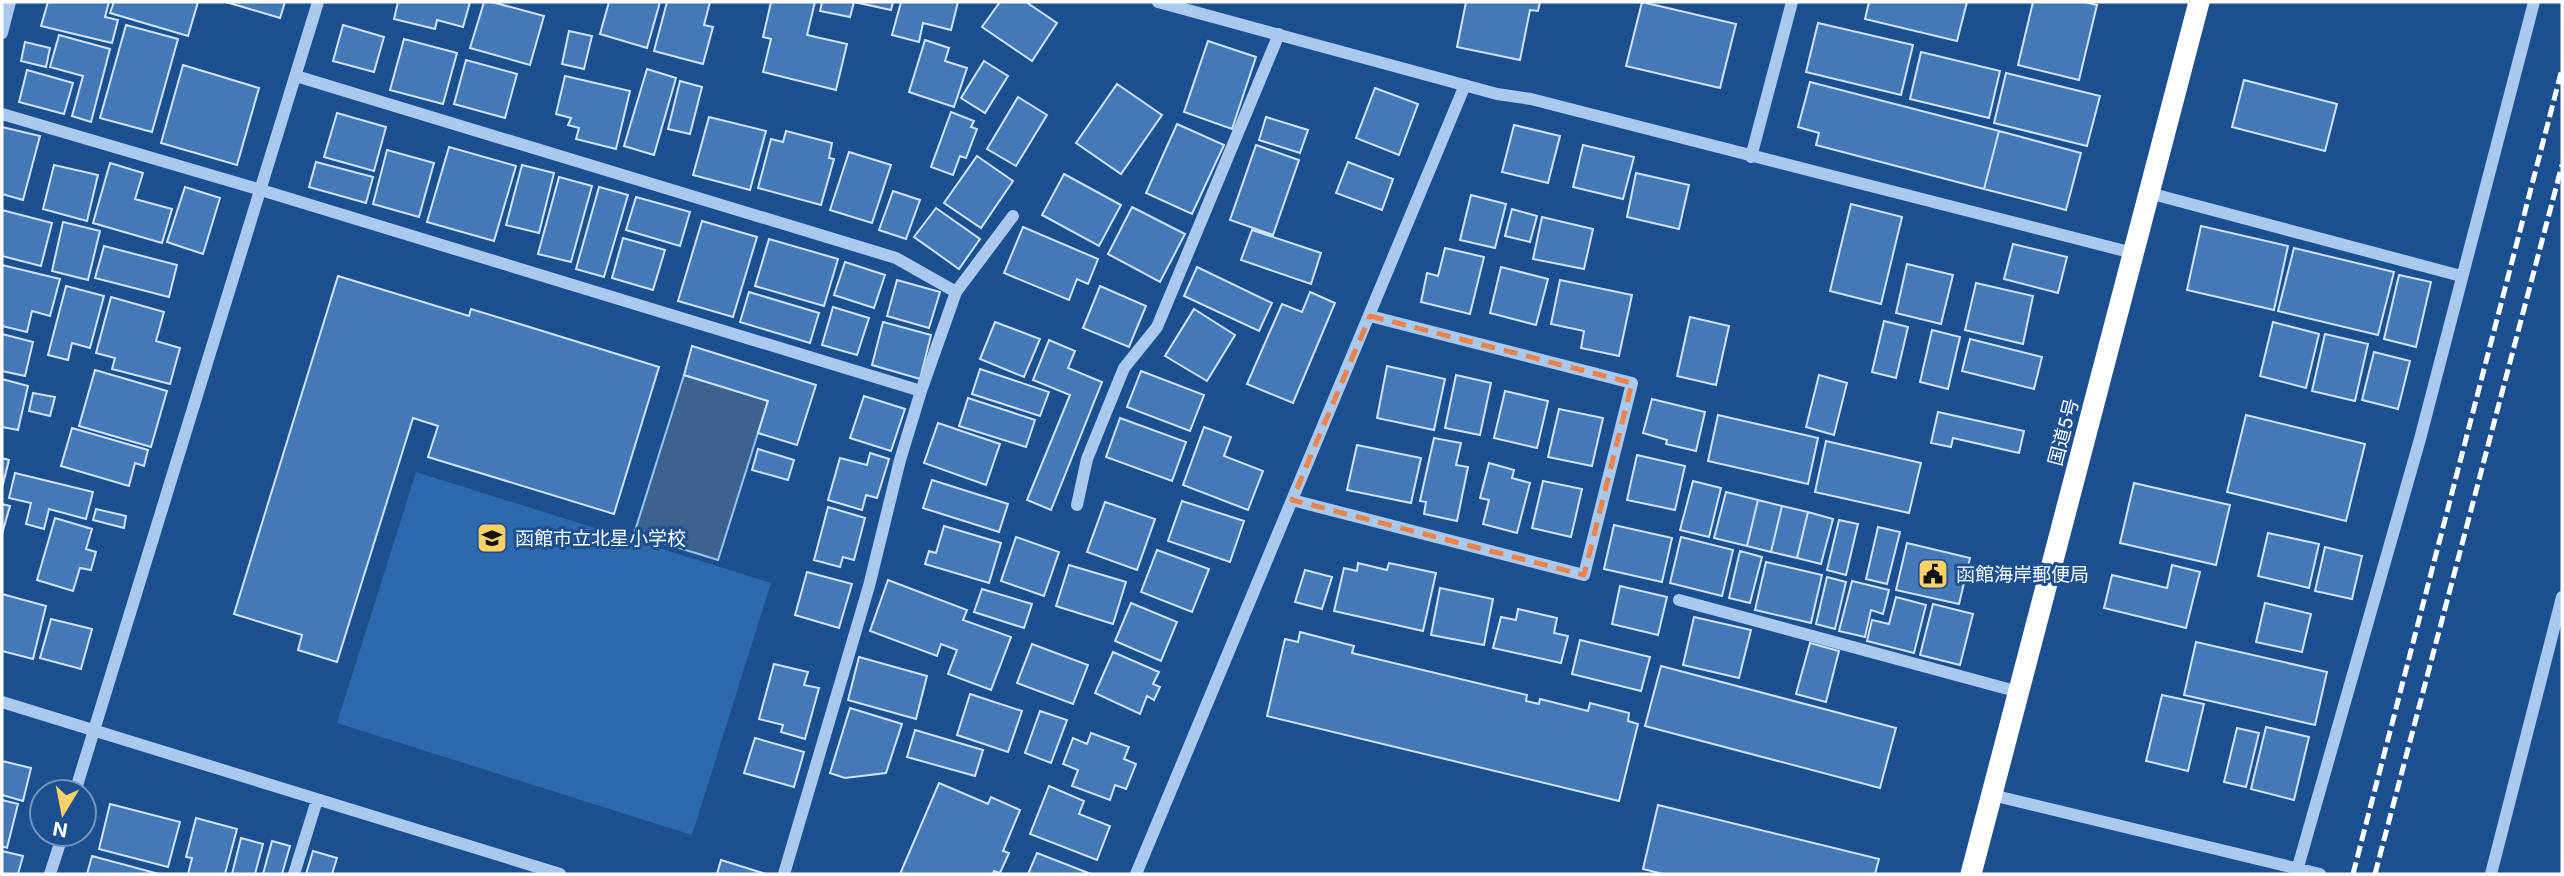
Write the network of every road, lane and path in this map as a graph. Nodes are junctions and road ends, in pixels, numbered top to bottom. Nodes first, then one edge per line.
1 (10, 2) edge
2 (318, 2) edge
3 (1158, 2) edge
4 (1792, 2) edge
5 (2199, 2) edge
6 (2534, 2) edge
7 (2, 33) edge
8 (1279, 34) junction
9 (296, 76) junction
10 (1465, 85) junction
11 (2, 114) edge
12 (1751, 157) junction
13 (261, 190) junction
14 (2149, 193) junction
15 (1013, 216) dead end
16 (2133, 253) junction
17 (2461, 276) junction
18 (956, 292) junction
19 (1370, 316) junction
20 (921, 391) junction
21 (1292, 500) junction
22 (1077, 505) dead end
23 (2562, 597) edge
24 (1679, 600) dead end
25 (2019, 692) junction
26 (2, 702) edge
27 (94, 732) junction
28 (79, 778) edge
29 (1992, 795) junction
30 (317, 800) junction
31 (58, 848) edge
32 (514, 860) junction
33 (2296, 871) edge
34 (50, 874) edge
35 (294, 874) edge
36 (510, 874) edge
37 (560, 874) edge
38 (784, 874) edge
39 (1136, 874) edge
40 (1970, 874) edge
41 (2320, 874) edge
42 (2491, 874) edge

1 - 7 street
2 - 9 street
3 - 8 street
4 - 12 street
5 - 14 highway, 国道5号
6 - 17 street
8 - 10 street
8 - 22 street
9 - 13 street
9 - 18 street
10 - 12 street
10 - 19 street
11 - 13 street
12 - 16 street
13 - 20 street
13 - 27 street
14 - 16 highway, 国道5号
14 - 17 street
15 - 18 street
16 - 25 highway, 国道5号
17 - 33 street
18 - 20 street
19 - 21 street
19 - 21 street
20 - 38 street
21 - 39 street
23 - 42 street
24 - 25 street
25 - 29 highway, 国道5号
26 - 27 street
27 - 28 street
27 - 30 street
29 - 33 street
29 - 40 highway, 国道5号
30 - 32 street
30 - 35 street
31 - 34 street
32 - 36 street
32 - 37 street
33 - 41 street

